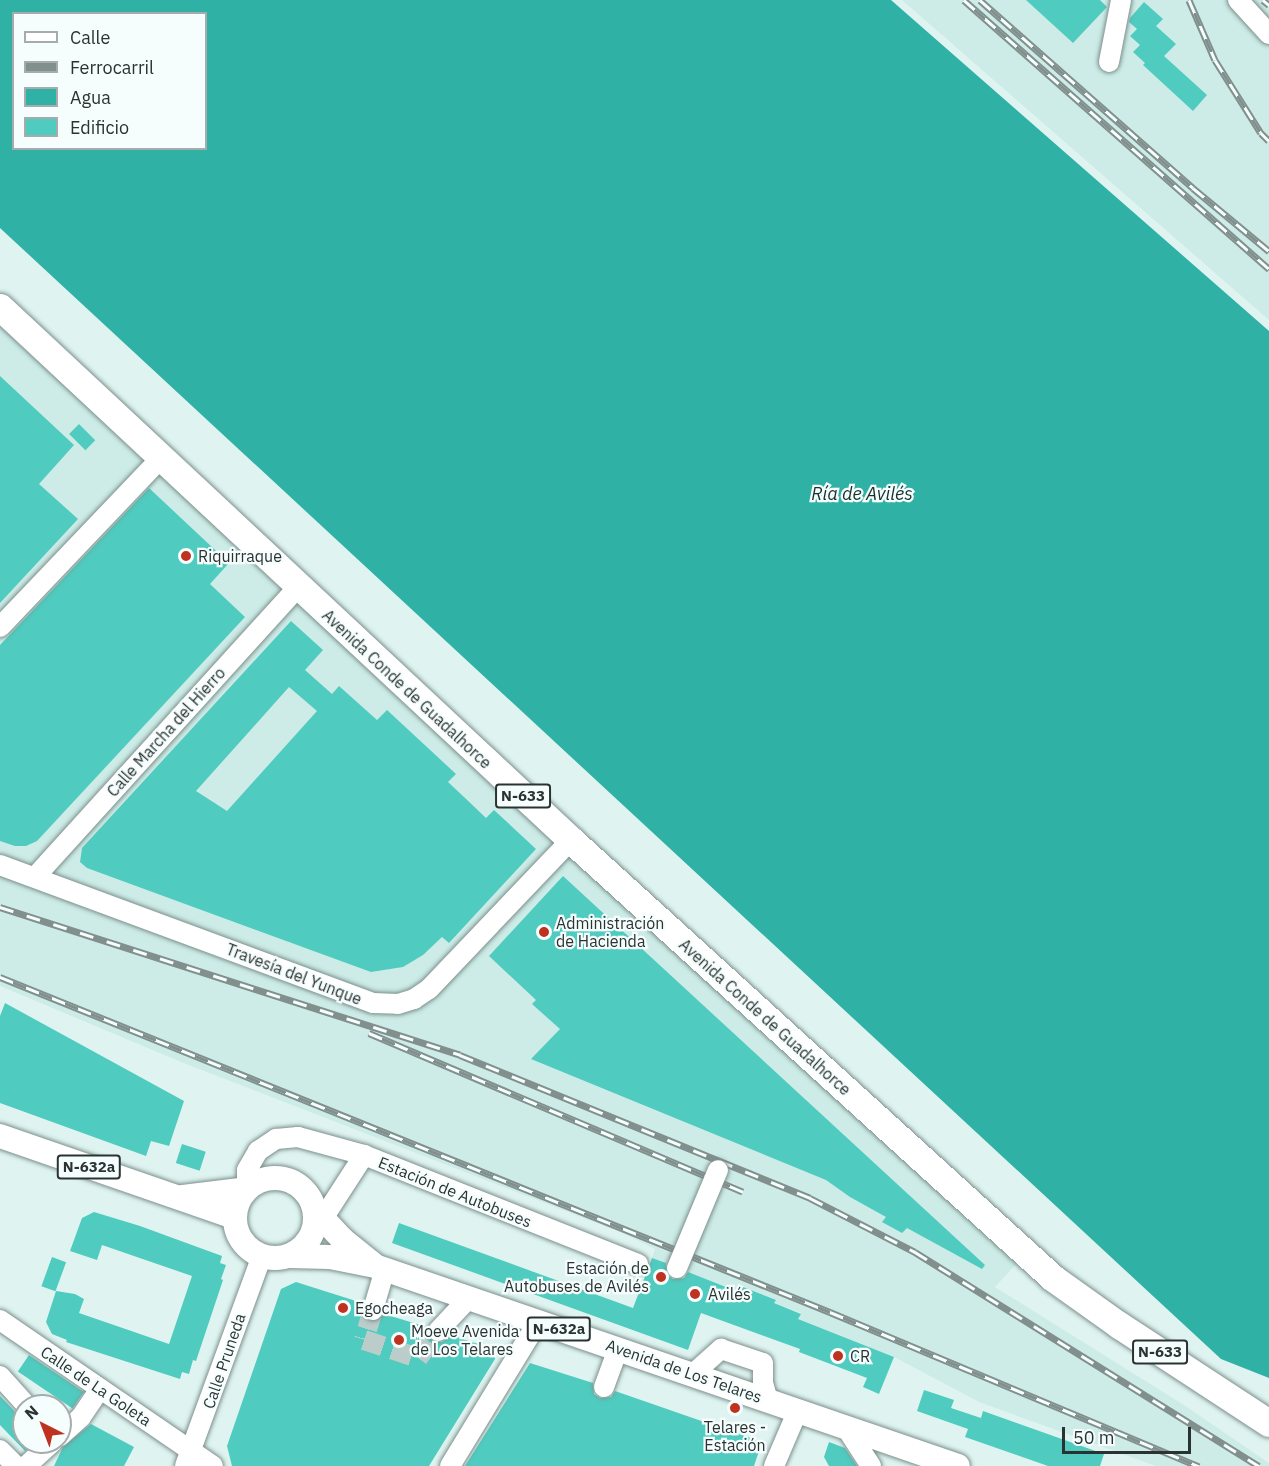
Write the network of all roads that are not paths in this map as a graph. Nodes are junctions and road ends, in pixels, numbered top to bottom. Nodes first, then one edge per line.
1 (1121, 0) edge
2 (1238, 0) edge
3 (1269, 34) edge
4 (1110, 62) dead end
5 (0, 307) edge
6 (161, 458) junction
7 (298, 587) junction
8 (0, 627) edge
9 (571, 840) junction
10 (0, 865) edge
11 (35, 877) junction
12 (0, 1136) edge
13 (364, 1155) junction
14 (718, 1170) dead end
15 (247, 1190) junction
16 (177, 1198) junction
17 (336, 1198) junction
18 (234, 1217) junction
19 (316, 1222) junction
20 (342, 1239) junction
21 (261, 1256) junction
22 (289, 1256) junction
23 (638, 1264) dead end
24 (380, 1267) junction
25 (677, 1268) dead end
26 (469, 1298) junction
27 (373, 1310) tunnel mouth
28 (0, 1320) edge
29 (538, 1322) junction
30 (438, 1331) tunnel mouth
31 (618, 1349) junction
32 (693, 1374) junction
33 (0, 1376) edge
34 (604, 1387) dead end
35 (100, 1389) junction
36 (16, 1394) edge
37 (768, 1400) junction
38 (798, 1410) junction
39 (1269, 1423) edge
40 (72, 1426) edge
41 (845, 1426) junction
42 (0, 1450) edge
43 (41, 1454) edge
44 (189, 1459) edge
45 (16, 1466) edge
46 (26, 1466) edge
47 (213, 1466) edge
48 (450, 1466) edge
49 (774, 1466) edge
50 (871, 1466) edge
51 (958, 1466) edge

1 - 4 street
2 - 3 street
5 - 6 highway, Avenida Conde de Guadalhorce / N-633
6 - 7 highway, Avenida Conde de Guadalhorce / N-633
6 - 8 street
7 - 9 highway, Avenida Conde de Guadalhorce / N-633
7 - 11 street, Calle Marcha del Hierro
9 - 11 street, Travesía del Yunque
9 - 39 highway, Avenida Conde de Guadalhorce / N-633
10 - 11 street, Travesía del Yunque
12 - 16 main road, N-632a
13 - 15 street
13 - 17 street, Estación de Autobuses
13 - 23 street, Estación de Autobuses
14 - 25 street, bridge
15 - 16 main road, N-632a
15 - 18 main road
15 - 19 main road, N-632a
16 - 18 main road, N-632a
17 - 19 street, Estación de Autobuses
17 - 20 street
18 - 21 main road
19 - 20 main road, Avenida de Los Telares / N-632a
19 - 22 main road
20 - 24 main road, Avenida de Los Telares / N-632a
21 - 22 main road, N-632a
21 - 44 street, Calle Pruneda
22 - 24 main road, Avenida de Los Telares / N-632a
24 - 26 main road, Avenida de Los Telares / N-632a
24 - 27 street
26 - 29 main road, Avenida de Los Telares / N-632a
26 - 30 street
28 - 35 street, Calle de La Goleta
29 - 31 main road, Avenida de Los Telares / N-632a
29 - 48 street
31 - 32 main road, Avenida de Los Telares / N-632a
31 - 34 street
32 - 37 main road, Avenida de Los Telares / N-632a
32 - 37 street
33 - 36 street
35 - 40 street
35 - 44 street, Calle de La Goleta
37 - 38 main road, Avenida de Los Telares / N-632a
38 - 41 main road, Avenida de Los Telares / N-632a
38 - 49 street
41 - 50 street
41 - 51 main road, Avenida de Los Telares / N-632a
42 - 45 street
43 - 46 street
44 - 47 street, Calle de La Goleta

